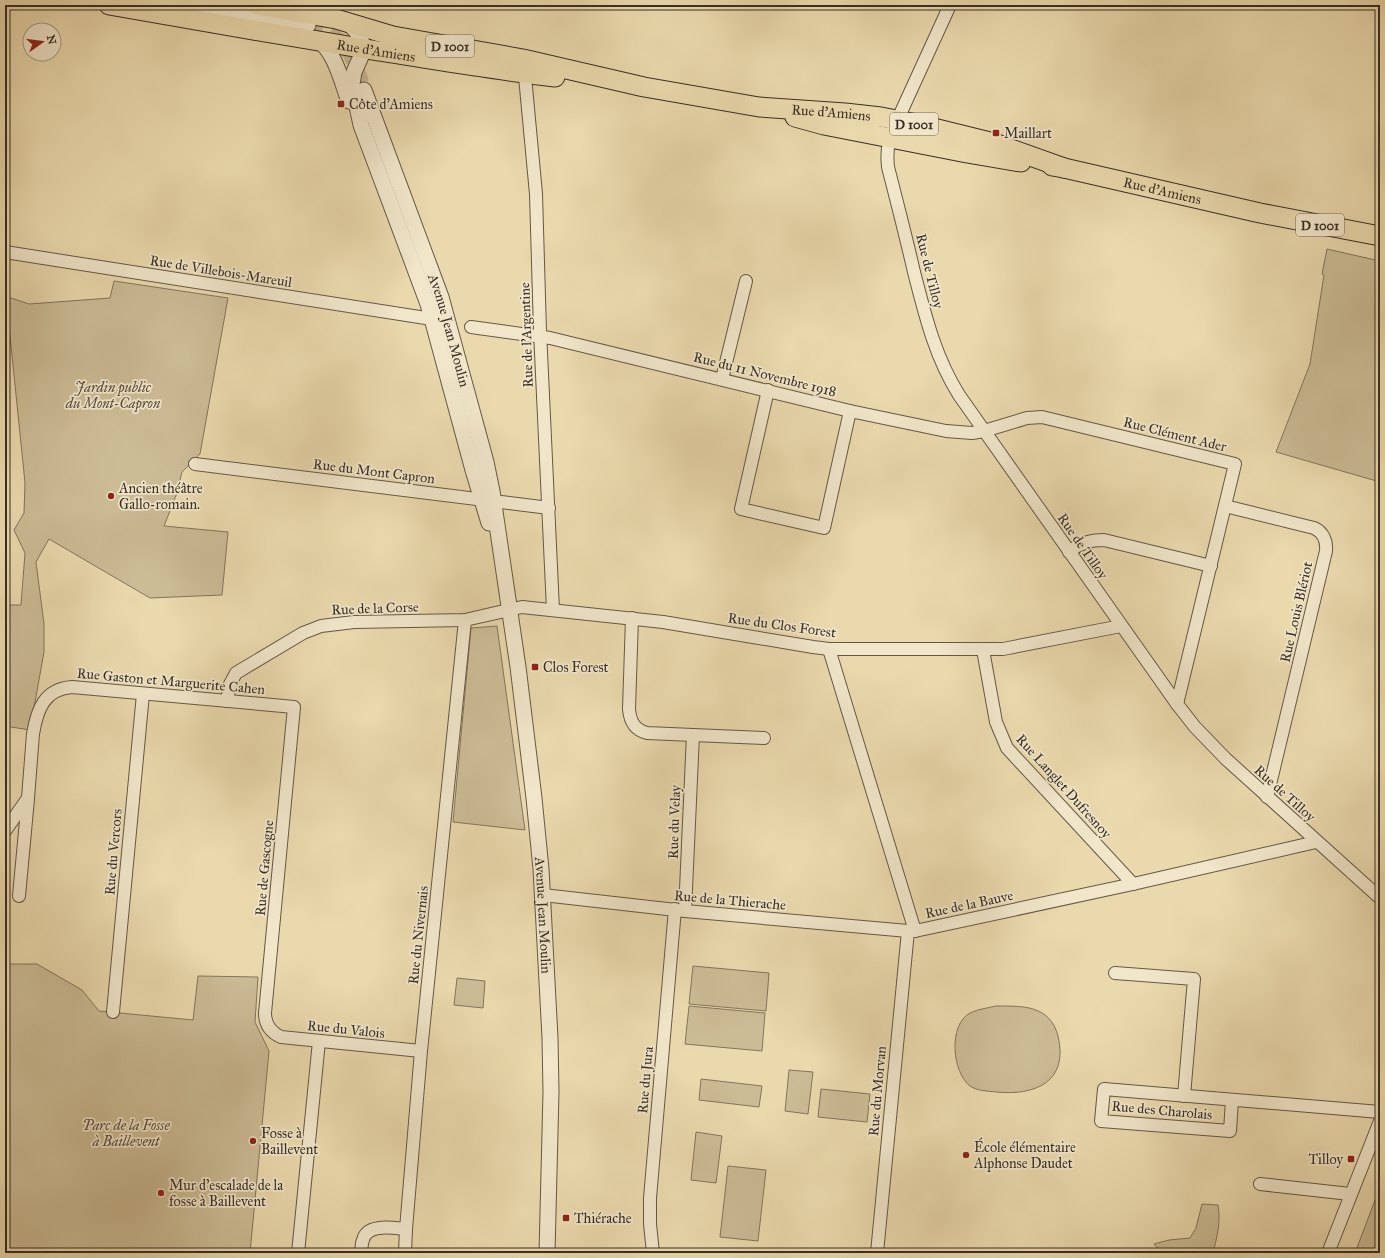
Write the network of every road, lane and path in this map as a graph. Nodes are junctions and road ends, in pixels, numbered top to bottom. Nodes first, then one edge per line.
1 (109, 5) edge
2 (189, 5) edge
3 (257, 5) edge
4 (950, 5) edge
5 (349, 24) junction
6 (308, 25) tunnel mouth
7 (325, 48) junction
8 (362, 53) junction
9 (524, 67) junction
10 (364, 90) tunnel mouth
11 (759, 106) junction
12 (897, 120) junction
13 (361, 125) junction
14 (889, 138) junction
15 (1064, 168) junction
16 (1260, 213) junction
17 (1380, 236) edge
18 (1380, 249) edge
19 (5, 252) edge
20 (746, 281) dead end
21 (432, 319) junction
22 (471, 327) dead end
23 (540, 337) junction
24 (722, 379) junction
25 (768, 390) junction
26 (850, 411) junction
27 (984, 431) junction
28 (195, 464) dead end
29 (488, 500) junction
30 (1225, 506) junction
31 (549, 508) junction
32 (1069, 552) junction
33 (1210, 566) junction
34 (509, 610) junction
35 (553, 610) junction
36 (632, 618) junction
37 (465, 620) junction
38 (1121, 626) junction
39 (829, 649) junction
40 (983, 650) junction
41 (143, 694) junction
42 (227, 701) junction
43 (1177, 704) junction
44 (294, 707) joint
45 (693, 735) junction
46 (764, 738) dead end
47 (1267, 797) junction
48 (28, 798) junction
49 (5, 831) edge
50 (1316, 842) junction
51 (1133, 884) junction
52 (543, 895) junction
53 (19, 896) dead end
54 (1380, 898) edge
55 (680, 910) junction
56 (911, 931) junction
57 (1115, 973) dead end
58 (113, 1012) dead end
59 (270, 1030) joint
60 (319, 1041) junction
61 (421, 1051) junction
62 (1184, 1096) junction
63 (1232, 1100) junction
64 (1380, 1112) edge
65 (1377, 1127) edge
66 (1260, 1184) dead end
67 (1350, 1194) junction
68 (406, 1229) junction
69 (298, 1253) edge
70 (361, 1253) edge
71 (405, 1253) edge
72 (546, 1253) edge
73 (653, 1253) edge
74 (877, 1253) edge
75 (1328, 1253) edge

1 - 7 main road, Rue d'Amiens / D 1001
2 - 6 street
3 - 5 main road, Rue d'Amiens / D 1001
4 - 12 street, Rue de Tilloy
5 - 8 street
5 - 9 main road, Rue d'Amiens / D 1001
7 - 8 main road, Rue d'Amiens / D 1001
7 - 13 street, Avenue Jean Moulin
8 - 9 main road, Rue d'Amiens / D 1001
8 - 13 street, Avenue Jean Moulin
9 - 11 main road, Rue d'Amiens / D 1001
9 - 23 street, Rue de l'Argentine
10 - 29 street, Avenue Jean Moulin
11 - 12 main road, Rue d'Amiens / D 1001
11 - 14 main road, Rue d'Amiens / D 1001
12 - 14 street, Rue de Tilloy
12 - 15 main road, Rue d'Amiens / D 1001
13 - 21 street, Avenue Jean Moulin
14 - 15 main road, Rue d'Amiens / D 1001
14 - 27 street, Rue de Tilloy
15 - 16 main road, Rue d'Amiens / D 1001
16 - 17 main road, Rue d'Amiens / D 1001
16 - 18 main road, Rue d'Amiens / D 1001
19 - 21 street, Rue de Villebois-Mareuil
20 - 24 street
21 - 29 street, Avenue Jean Moulin
22 - 23 street
23 - 24 street, Rue du 11 Novembre 1918
23 - 31 street, Rue de l'Argentine
24 - 25 street, Rue du 11 Novembre 1918
25 - 26 street, Rue du 11 Novembre 1918
25 - 26 street
26 - 27 street, Rue du 11 Novembre 1918
27 - 30 street, Rue Clément Ader
27 - 32 street, Rue de Tilloy
28 - 29 street, Rue du Mont Capron
29 - 31 street, Rue du Mont Capron
29 - 34 street, Avenue Jean Moulin
30 - 33 street, Rue Clément Ader
30 - 47 street, Rue Louis Blériot
31 - 35 street, Rue de l'Argentine
32 - 33 street
32 - 38 street, Rue de Tilloy
33 - 43 street, Rue Clément Ader
34 - 35 street, Rue du Clos Forest
34 - 37 street, Rue de la Corse
34 - 52 street, Avenue Jean Moulin
35 - 36 street, Rue du Clos Forest
36 - 39 street, Rue du Clos Forest
36 - 45 street
37 - 42 street, Rue de la Corse
37 - 61 street, Rue du Nivernais
38 - 40 street, Rue du Clos Forest
38 - 43 street, Rue de Tilloy
39 - 40 street, Rue du Clos Forest
39 - 56 street, Rue de la Bauve
40 - 51 street, Rue Langlet Dufresnoy
41 - 42 street, Rue Gaston et Marguerite Cahen
41 - 48 street, Rue Gaston et Marguerite Cahen
41 - 58 street, Rue du Vercors
42 - 44 street, Rue Gaston et Marguerite Cahen
43 - 47 street, Rue de Tilloy
44 - 59 street, Rue de Gascogne
45 - 46 street
45 - 55 street, Rue du Velay
47 - 50 street, Rue de Tilloy
48 - 49 street, Rue Gaston et Marguerite Cahen
48 - 53 street
50 - 51 street, Rue de la Bauve
50 - 54 street, Rue de Tilloy
51 - 56 street, Rue de la Bauve
52 - 55 street, Rue de la Thierache
52 - 72 street, Avenue Jean Moulin
55 - 56 street, Rue de la Thierache
55 - 73 street, Rue du Jura
56 - 74 street, Rue du Morvan
57 - 62 street, Rue des Charolais
59 - 60 street, Rue du Valois
60 - 61 street, Rue du Valois
60 - 69 street
61 - 68 street, Rue du Nivernais
62 - 63 street, Rue des Charolais
62 - 63 street, Rue des Charolais
63 - 64 street, Rue des Charolais
64 - 65 street
65 - 67 street
66 - 67 street
67 - 75 street
68 - 70 street
68 - 71 street, Rue du Nivernais

